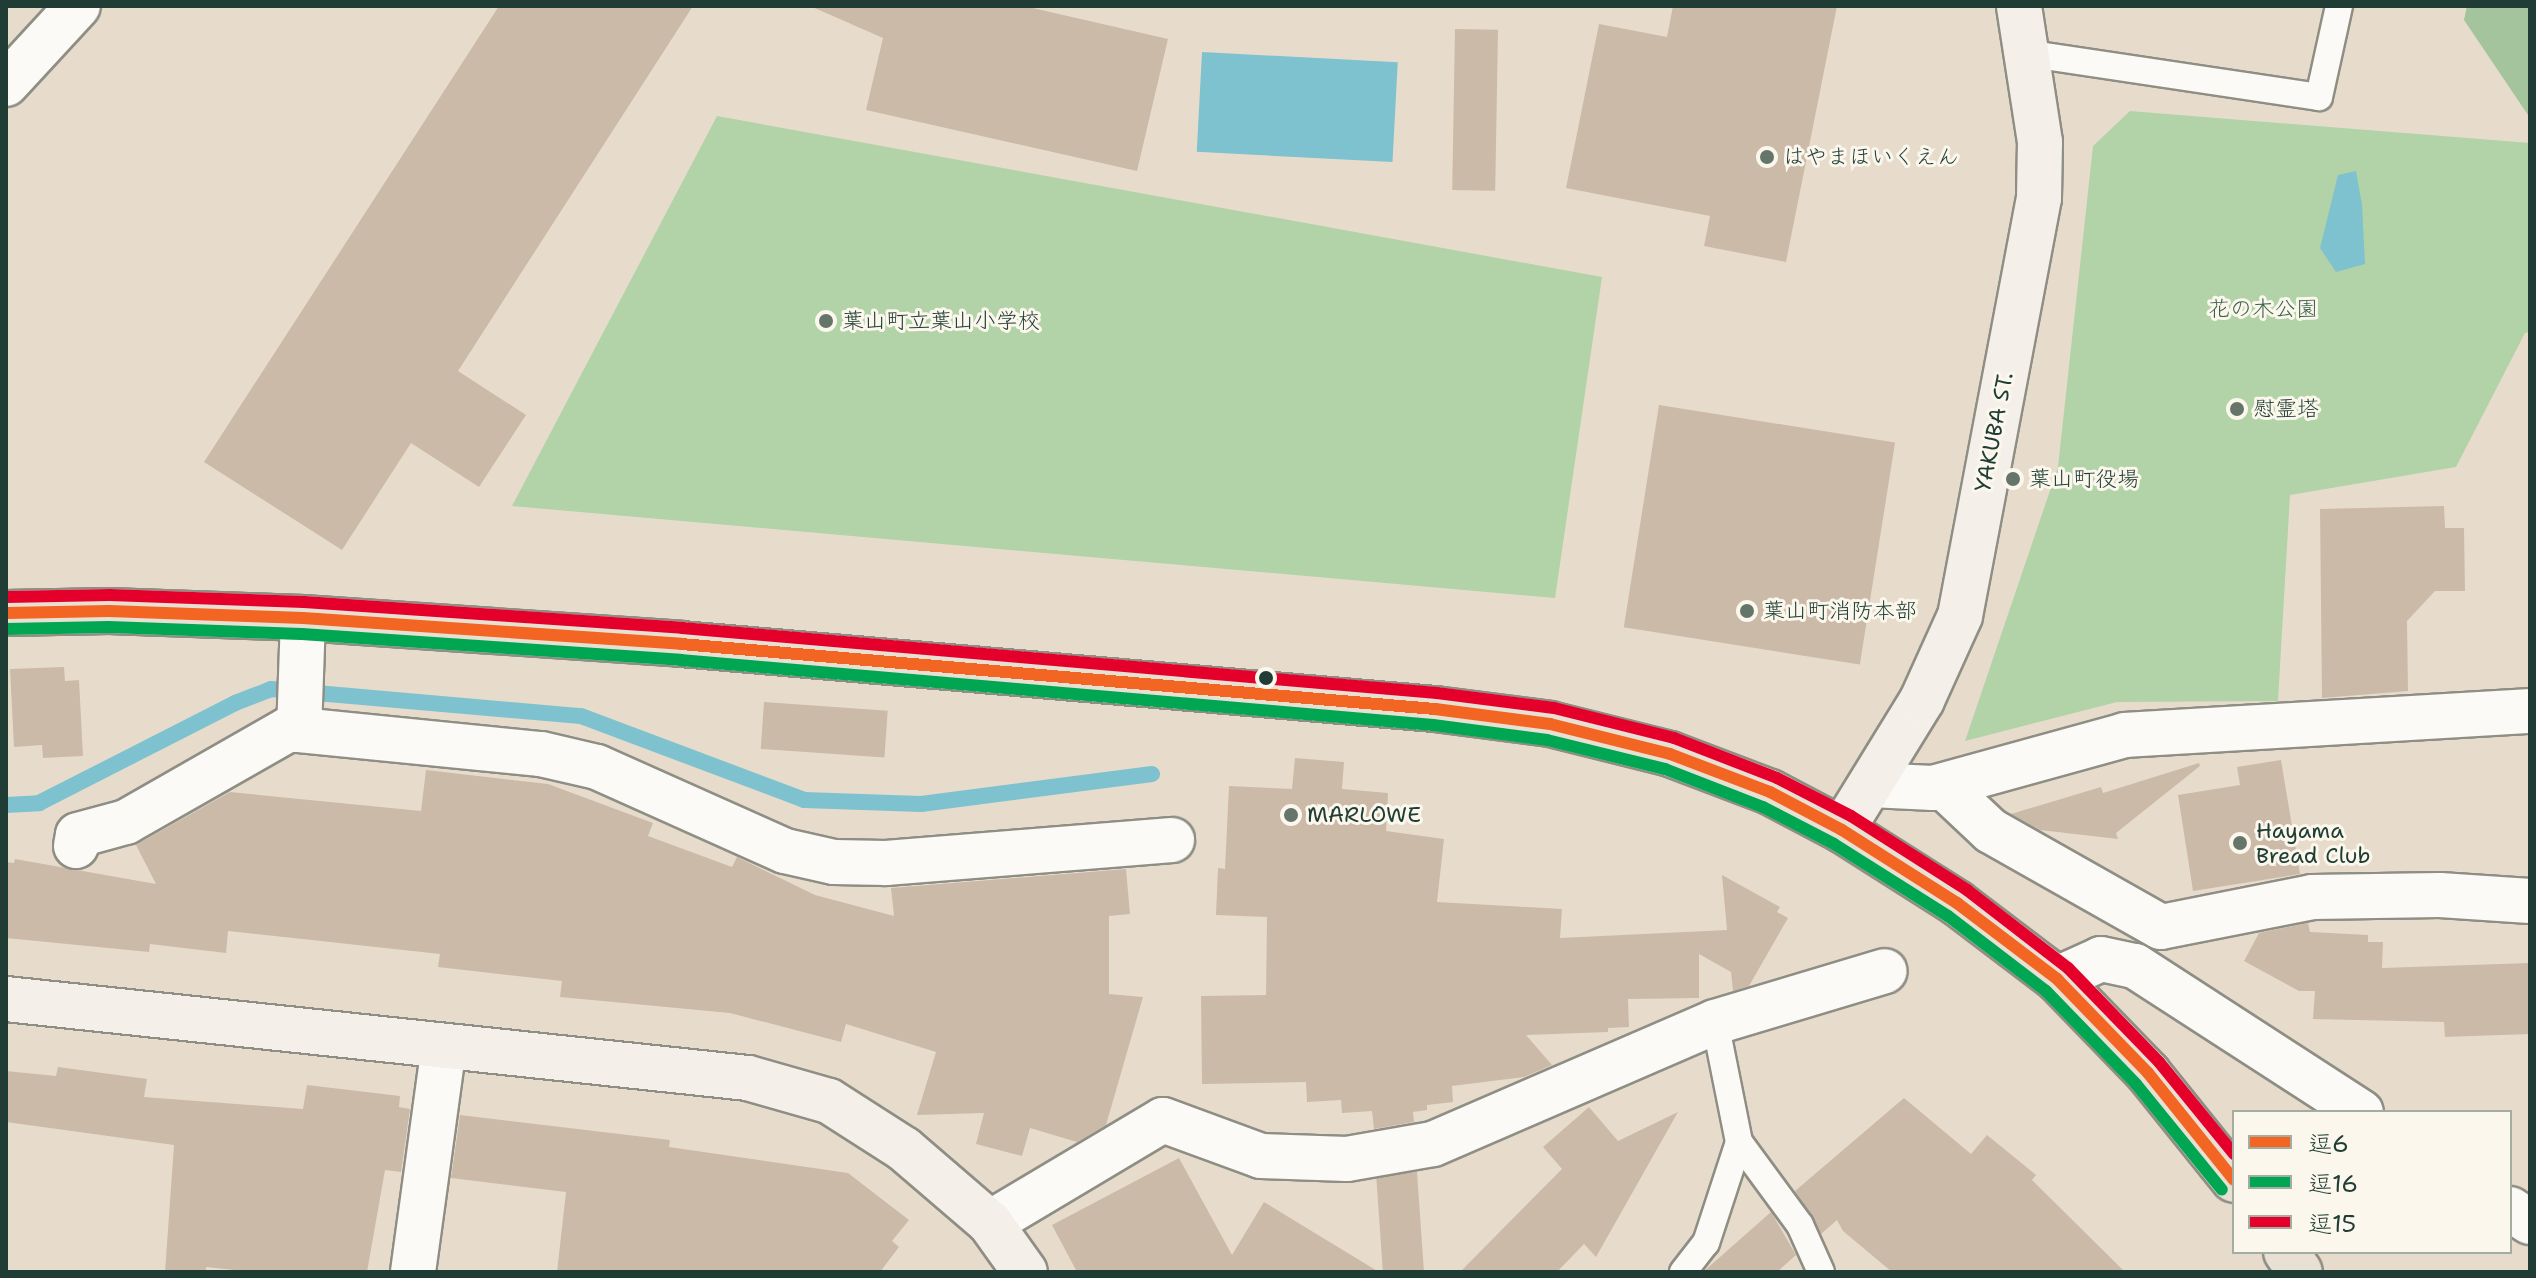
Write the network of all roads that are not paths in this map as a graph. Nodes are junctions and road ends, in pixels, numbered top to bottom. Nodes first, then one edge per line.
1 (78, 6) edge
2 (2019, 6) edge
3 (2339, 6) edge
4 (2025, 53) junction
5 (6, 84) edge
6 (6, 613) edge
7 (303, 618) junction
8 (2530, 711) edge
9 (299, 723) junction
10 (1871, 785) junction
11 (1943, 786) junction
12 (1842, 830) junction
13 (1172, 840) dead end
14 (76, 846) dead end
15 (2530, 901) edge
16 (1885, 971) dead end
17 (2057, 979) junction
18 (6, 999) edge
19 (1715, 1022) junction
20 (444, 1046) junction
21 (2358, 1110) edge
22 (1739, 1142) junction
23 (2232, 1178) edge
24 (2512, 1210) edge
25 (2530, 1222) edge
26 (990, 1223) junction
27 (2287, 1254) edge
28 (413, 1272) edge
29 (1025, 1272) edge
30 (1683, 1272) edge
31 (1821, 1272) edge
32 (2300, 1272) edge

1 - 5 street
2 - 4 street, YAKUBA ST.
3 - 4 lane
4 - 10 street, YAKUBA ST.
6 - 7 highway
7 - 9 street
7 - 12 highway
8 - 11 street
9 - 13 street
9 - 14 street
10 - 11 street
10 - 12 street, YAKUBA ST.
11 - 15 street
12 - 17 highway
16 - 19 street
17 - 21 street
17 - 23 highway
18 - 20 street
19 - 22 lane
19 - 26 street
20 - 26 street
20 - 28 street
22 - 30 lane
22 - 31 lane
24 - 25 street
26 - 29 street
27 - 32 highway

